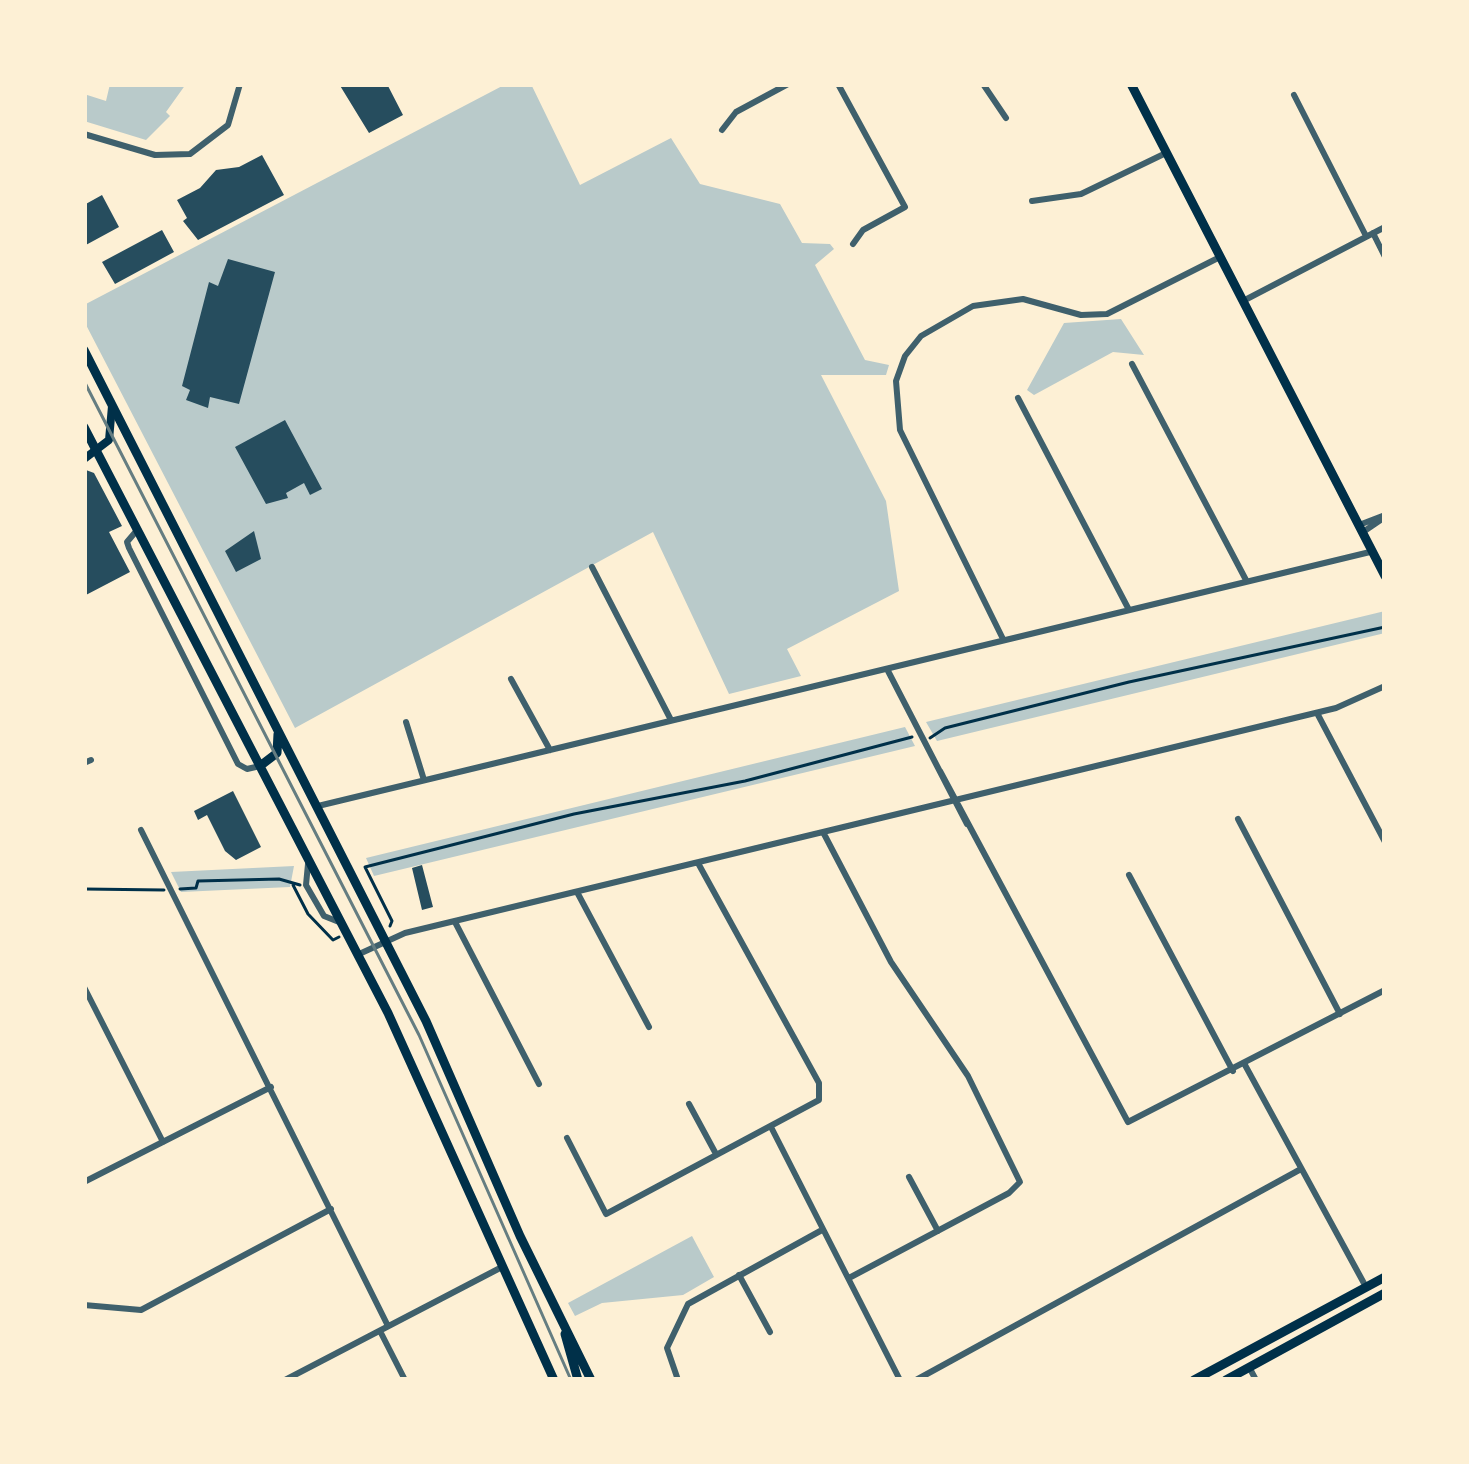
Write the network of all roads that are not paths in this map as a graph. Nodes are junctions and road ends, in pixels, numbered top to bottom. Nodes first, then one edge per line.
1 (240, 84) edge
2 (788, 84) edge
3 (838, 84) edge
4 (983, 84) edge
5 (1131, 84) edge
6 (1294, 95) dead end
7 (1006, 118) dead end
8 (722, 130) dead end
9 (84, 134) edge
10 (1166, 153) junction
11 (1032, 201) dead end
12 (1385, 227) edge
13 (1370, 235) junction
14 (853, 244) dead end
15 (1220, 257) junction
16 (1385, 257) edge
17 (1243, 301) junction
18 (84, 350) edge
19 (1132, 364) dead end
20 (1018, 398) dead end
21 (112, 404) junction
22 (86, 436) edge
23 (97, 452) junction
24 (84, 459) edge
25 (1385, 516) edge
26 (138, 529) junction
27 (1361, 529) junction
28 (1372, 551) junction
29 (592, 567) dead end
30 (1385, 576) edge
31 (1246, 580) junction
32 (1129, 608) junction
33 (1003, 639) junction
34 (887, 669) junction
35 (512, 680) dead end
36 (1385, 686) edge
37 (1317, 712) junction
38 (670, 720) junction
39 (406, 722) dead end
40 (278, 728) junction
41 (550, 750) junction
42 (260, 766) junction
43 (424, 780) junction
44 (955, 799) junction
45 (318, 806) junction
46 (1238, 819) dead end
47 (141, 830) dead end
48 (823, 832) junction
49 (1385, 842) edge
50 (702, 861) junction
51 (309, 863) junction
52 (1129, 875) dead end
53 (577, 891) junction
54 (454, 921) junction
55 (339, 922) junction
56 (386, 941) junction
57 (357, 955) junction
58 (84, 987) edge
59 (1385, 990) edge
60 (1340, 1014) junction
61 (649, 1027) dead end
62 (1245, 1064) junction
63 (1233, 1071) junction
64 (539, 1084) dead end
65 (271, 1087) junction
66 (689, 1103) dead end
67 (771, 1127) junction
68 (567, 1138) dead end
69 (163, 1142) junction
70 (716, 1154) junction
71 (1301, 1169) junction
72 (909, 1177) dead end
73 (84, 1182) edge
74 (331, 1209) junction
75 (824, 1230) junction
76 (938, 1231) junction
77 (502, 1267) junction
78 (739, 1275) junction
79 (1385, 1277) edge
80 (849, 1278) junction
81 (1366, 1287) junction
82 (1385, 1293) edge
83 (1373, 1300) junction
84 (84, 1305) edge
85 (384, 1328) junction
86 (565, 1328) junction
87 (770, 1332) dead end
88 (1242, 1354) junction
89 (1249, 1367) junction
90 (285, 1380) edge
91 (405, 1380) edge
92 (554, 1380) edge
93 (578, 1380) edge
94 (590, 1380) edge
95 (678, 1380) edge
96 (900, 1380) edge
97 (916, 1380) edge
98 (1194, 1380) edge
99 (1226, 1380) edge
100 (1256, 1380) edge

1 - 9 street
2 - 8 street
3 - 14 street
4 - 7 street
5 - 10 main road
6 - 13 street
10 - 11 street
10 - 15 main road
12 - 13 street
13 - 16 street
13 - 17 street
15 - 17 main road
15 - 33 street
17 - 27 main road
18 - 21 main road
19 - 31 street
20 - 32 street
21 - 23 main road
21 - 40 main road
22 - 23 main road
23 - 24 main road
23 - 26 main road
25 - 27 street
26 - 42 main road
26 - 42 street
27 - 28 main road
28 - 30 main road
28 - 31 street
29 - 38 street
31 - 32 street
32 - 33 street
33 - 34 street
34 - 38 street
34 - 44 street
35 - 41 street
36 - 37 street
37 - 44 street
37 - 49 street
38 - 41 street
39 - 43 street
40 - 42 main road
40 - 45 main road
41 - 43 street
42 - 51 main road
43 - 45 street
44 - 48 street
44 - 63 street
45 - 56 main road
46 - 60 street
47 - 65 street
48 - 50 street
48 - 76 street
50 - 53 street
50 - 67 street
51 - 55 main road
51 - 55 street
52 - 63 street
53 - 54 street
53 - 61 street
54 - 56 street
54 - 64 street
55 - 57 main road
56 - 57 street
56 - 86 main road
57 - 77 main road
58 - 69 street
59 - 60 street
60 - 62 street
62 - 63 street
62 - 71 street
65 - 69 street
65 - 74 street
66 - 70 street
67 - 70 street
67 - 75 street
68 - 70 street
69 - 73 street
71 - 81 street
71 - 97 street
72 - 76 street
74 - 84 street
74 - 85 street
75 - 78 street
75 - 80 street
76 - 80 street
77 - 85 street
77 - 92 main road
78 - 87 street
78 - 95 street
79 - 81 main road
80 - 96 street
81 - 83 main road
81 - 88 main road
82 - 83 main road
83 - 89 main road
85 - 90 street
85 - 91 street
86 - 93 main road
86 - 94 main road
88 - 89 main road
88 - 98 main road
89 - 99 main road
89 - 100 street

